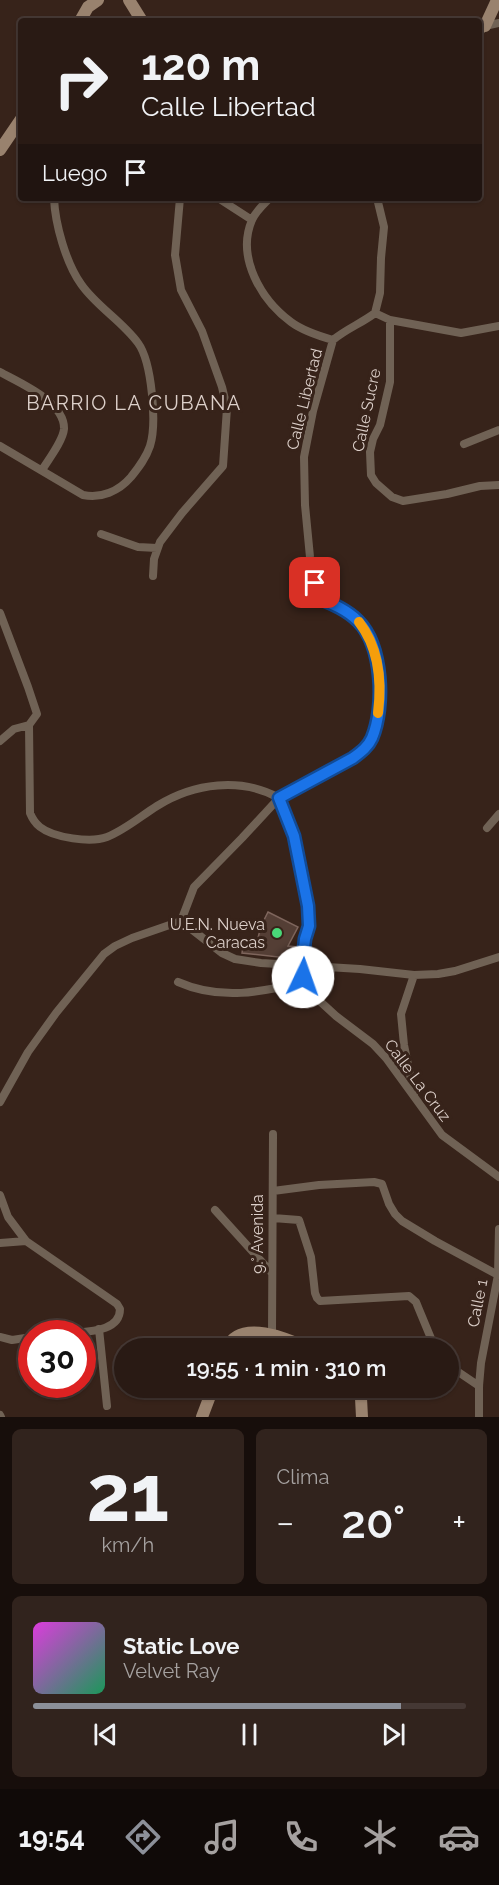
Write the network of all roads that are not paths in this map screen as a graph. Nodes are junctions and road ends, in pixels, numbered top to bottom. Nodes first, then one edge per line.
1 (98, 0) edge
2 (129, 0) edge
3 (497, 0) edge
4 (82, 18) edge
5 (140, 18) edge
6 (499, 23) edge
7 (482, 27) edge
8 (482, 29) edge
9 (18, 123) edge
10 (0, 150) edge
11 (54, 201) edge
12 (180, 201) edge
13 (223, 201) edge
14 (267, 201) edge
15 (377, 201) edge
16 (252, 220) junction
17 (375, 313) junction
18 (390, 320) junction
19 (499, 326) edge
20 (333, 340) junction
21 (0, 372) edge
22 (499, 430) edge
23 (464, 444) dead end
24 (0, 446) edge
25 (42, 470) junction
26 (499, 485) edge
27 (101, 534) dead end
28 (158, 548) junction
29 (153, 576) dead end
30 (0, 613) edge
31 (29, 725) junction
32 (0, 741) edge
33 (279, 798) junction
34 (499, 814) edge
35 (487, 828) dead end
36 (181, 921) junction
37 (499, 957) edge
38 (302, 966) junction
39 (414, 975) junction
40 (178, 982) dead end
41 (305, 982) junction
42 (414, 1098) junction
43 (0, 1102) edge
44 (273, 1134) dead end
45 (499, 1177) edge
46 (273, 1191) junction
47 (0, 1195) edge
48 (215, 1210) dead end
49 (273, 1218) junction
50 (499, 1229) edge
51 (26, 1241) junction
52 (0, 1243) edge
53 (499, 1259) edge
54 (272, 1273) junction
55 (498, 1275) edge
56 (96, 1329) edge
57 (99, 1329) junction
58 (272, 1334) junction
59 (0, 1337) edge
60 (235, 1338) edge
61 (282, 1338) edge
62 (431, 1338) edge
63 (18, 1339) edge
64 (459, 1373) edge
65 (478, 1386) junction
66 (209, 1398) edge
67 (361, 1398) edge
68 (107, 1406) dead end
69 (202, 1417) edge
70 (362, 1417) edge
71 (479, 1417) edge

1 - 4 main road
2 - 5 main road
3 - 7 main road
6 - 8 street
9 - 10 main road
11 - 25 street
12 - 28 street
13 - 16 street
14 - 16 street
15 - 17 street
16 - 20 street
17 - 18 street
17 - 20 street
18 - 19 street
18 - 26 street, Calle Sucre
20 - 33 street, Calle Libertad
21 - 25 street
22 - 23 street
24 - 25 street
27 - 28 street
28 - 29 street
30 - 31 street
31 - 32 street
31 - 33 street
33 - 36 street, Calle Libertad
33 - 38 street
34 - 35 street
36 - 38 street
36 - 43 street
37 - 39 street
38 - 39 street
38 - 41 street
39 - 42 street
40 - 41 street
41 - 42 street, Calle La Cruz
42 - 45 street, Calle La Cruz
44 - 46 street, 9.° Avenida
46 - 49 street, 9.° Avenida
46 - 55 street
47 - 51 street
48 - 54 street
49 - 54 street, 9.° Avenida
49 - 62 street
50 - 53 street, Calle 1
51 - 52 street
51 - 57 street
53 - 55 street, Calle 1
54 - 58 street, 9.° Avenida
55 - 65 street, Calle 1
56 - 57 street
57 - 68 street
58 - 60 main road
58 - 61 main road
59 - 63 street
64 - 65 street
65 - 71 street, Calle 1
66 - 69 main road
67 - 70 main road

